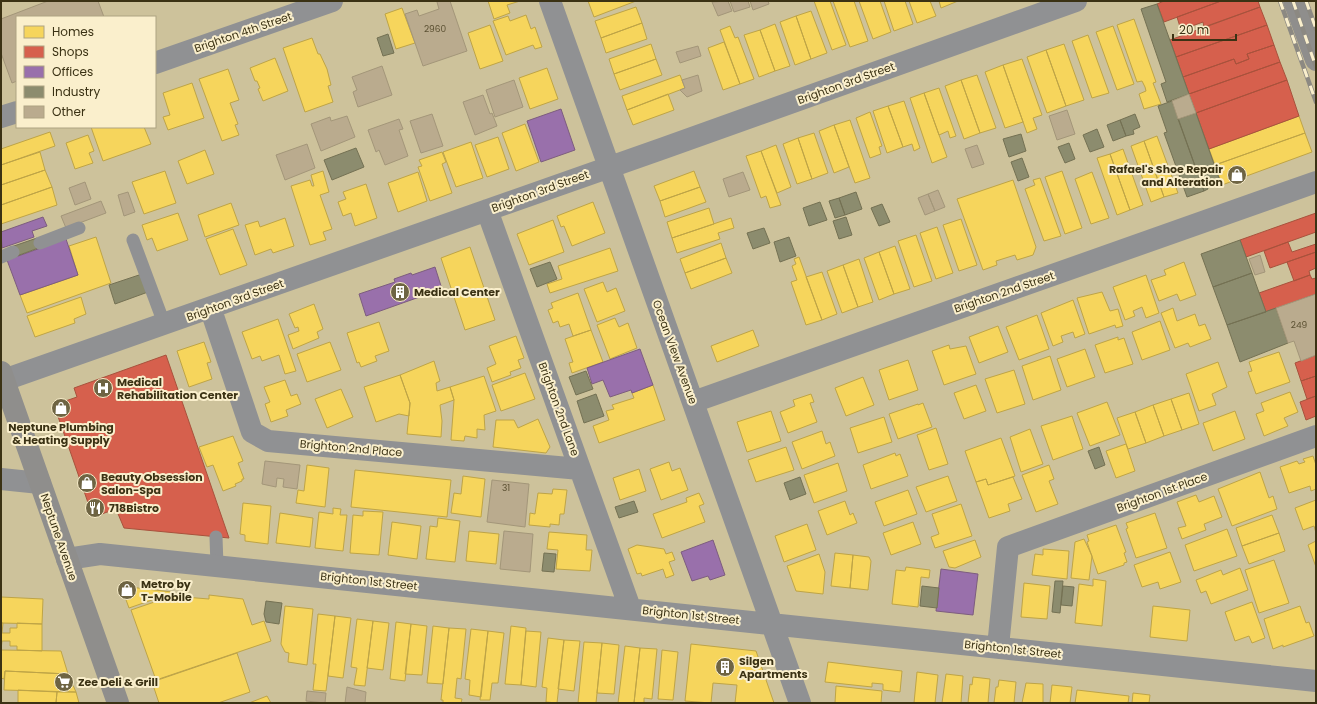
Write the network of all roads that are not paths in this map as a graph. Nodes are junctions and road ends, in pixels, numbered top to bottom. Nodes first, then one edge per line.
1 (332, 1) edge
2 (550, 1) edge
3 (1076, 1) edge
4 (1294, 1) edge
5 (1316, 60) edge
6 (156, 63) edge
7 (16, 112) edge
8 (1, 117) edge
9 (609, 167) junction
10 (1316, 182) edge
11 (487, 210) junction
12 (79, 228) dead end
13 (133, 240) dead end
14 (40, 243) dead end
15 (211, 310) junction
16 (165, 326) junction
17 (2, 376) edge
18 (693, 402) junction
19 (1316, 436) edge
20 (580, 469) junction
21 (1, 479) edge
22 (40, 483) junction
23 (216, 537) dead end
24 (67, 559) junction
25 (217, 566) junction
26 (630, 608) junction
27 (771, 623) junction
28 (998, 647) junction
29 (1316, 681) edge
30 (118, 703) edge
31 (800, 703) edge

1 - 6 street, Brighton 4th Street
2 - 9 street, Ocean View Avenue
3 - 9 street, Brighton 3rd Street
4 - 5 main road
7 - 8 street
9 - 11 street, Brighton 3rd Street
9 - 18 street, Ocean View Avenue
10 - 18 street, Brighton 2nd Street
11 - 15 street, Brighton 3rd Street
11 - 20 street, Brighton 2nd Lane
12 - 14 lane
13 - 16 lane
15 - 16 street, Brighton 3rd Street
15 - 20 street, Brighton 2nd Place
16 - 17 street, Brighton 3rd Street
17 - 22 main road, Neptune Avenue
18 - 27 street, Ocean View Avenue
19 - 28 street, Brighton 1st Place
20 - 26 street, Brighton 2nd Lane
21 - 22 street
22 - 24 main road, Neptune Avenue
23 - 25 lane
24 - 25 street, Brighton 1st Street
24 - 30 main road, Neptune Avenue
25 - 26 street, Brighton 1st Street
26 - 27 street, Brighton 1st Street
27 - 28 street, Brighton 1st Street
27 - 31 street, Ocean View Avenue
28 - 29 street, Brighton 1st Street

